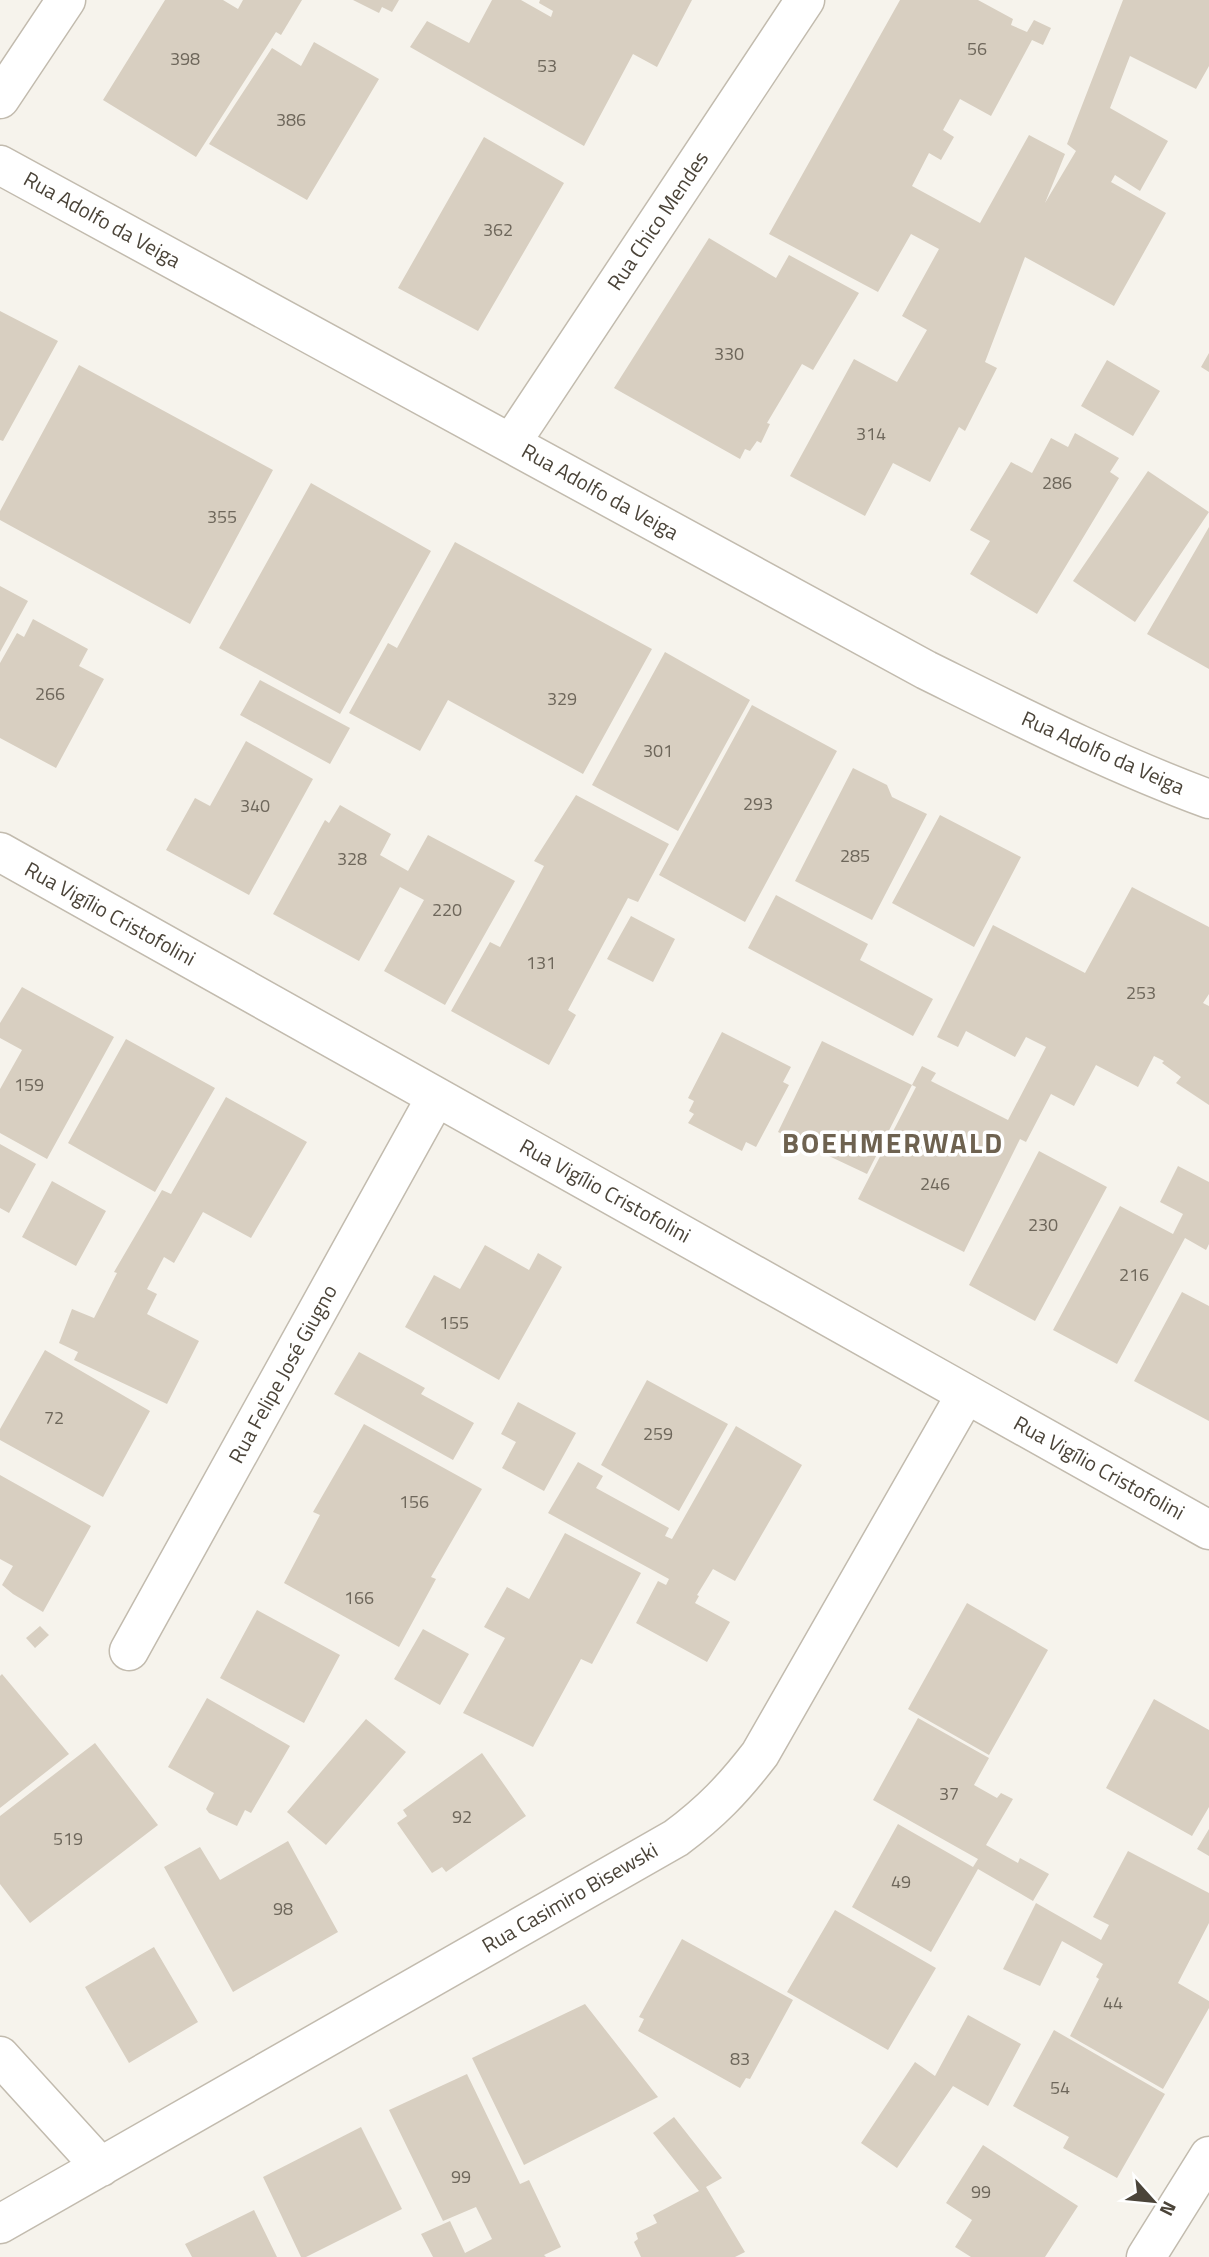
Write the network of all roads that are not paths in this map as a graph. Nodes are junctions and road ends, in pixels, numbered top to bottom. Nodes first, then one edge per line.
1 (66, 0) edge
2 (805, 0) edge
3 (0, 99) edge
4 (0, 165) edge
5 (510, 443) junction
6 (1209, 799) edge
7 (0, 852) edge
8 (436, 1097) junction
9 (966, 1394) junction
10 (1209, 1530) edge
11 (129, 1651) dead end
12 (0, 2056) edge
13 (1209, 2156) edge
14 (101, 2167) junction
15 (0, 2224) edge
16 (1146, 2257) edge

1 - 3 street
2 - 5 street, Rua Chico Mendes
4 - 5 street, Rua Adolfo da Veiga
5 - 6 street, Rua Adolfo da Veiga
7 - 8 street, Rua Vigílio Cristofolini
8 - 9 street, Rua Vigílio Cristofolini
8 - 11 street, Rua Felipe José Giugno
9 - 10 street, Rua Vigílio Cristofolini
9 - 14 street, Rua Casimiro Bisewski
12 - 14 street
13 - 16 street
14 - 15 street, Rua Casimiro Bisewski

